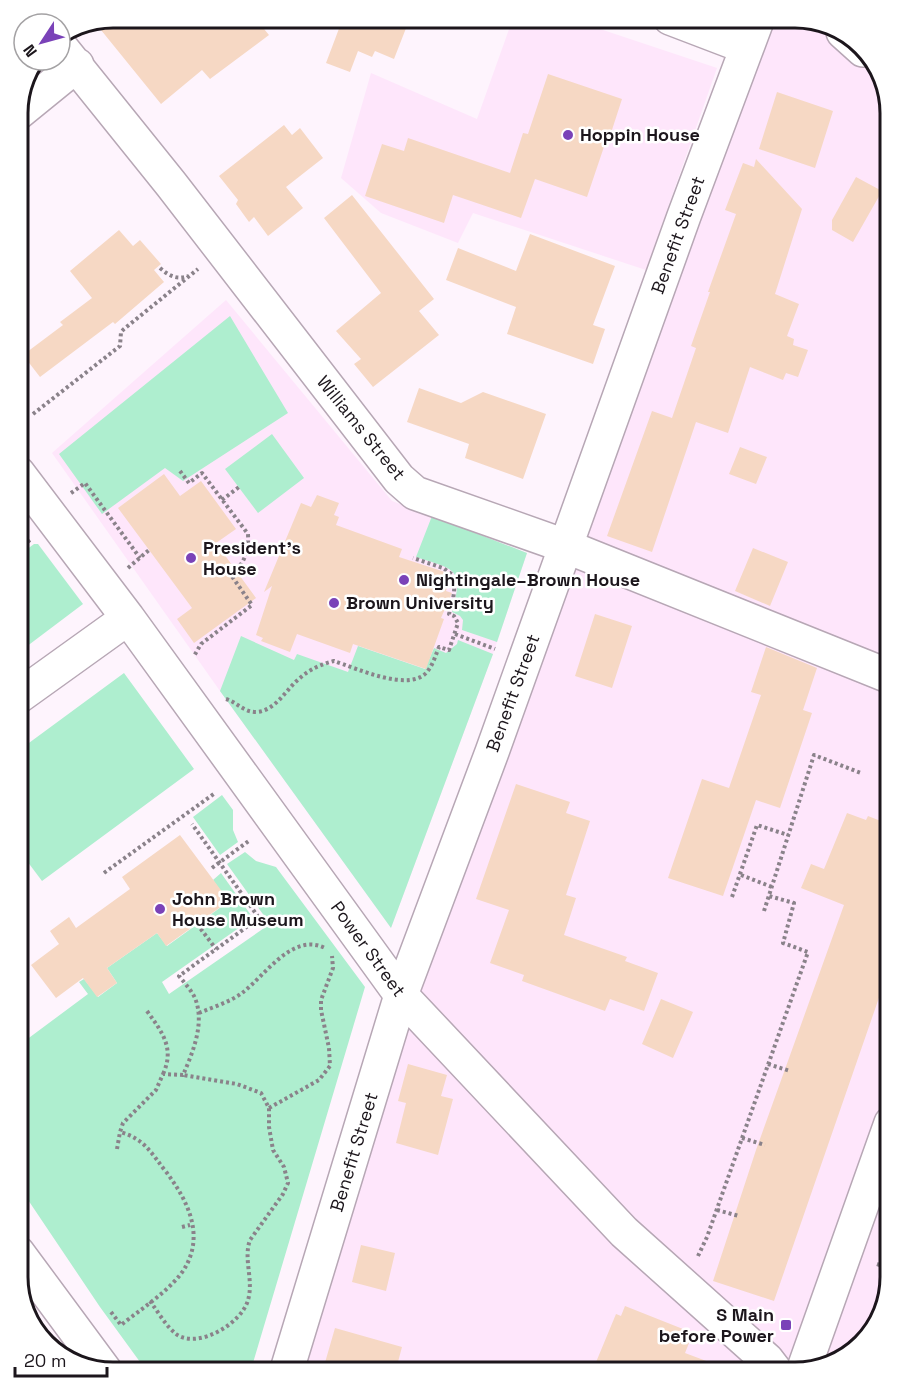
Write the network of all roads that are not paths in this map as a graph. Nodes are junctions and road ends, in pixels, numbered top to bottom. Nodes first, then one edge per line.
1 (734, 29) edge
2 (752, 32) edge
3 (72, 60) edge
4 (53, 72) edge
5 (30, 99) edge
6 (29, 488) edge
7 (565, 546) junction
8 (128, 618) junction
9 (880, 673) edge
10 (29, 689) edge
11 (401, 995) junction
12 (880, 1154) edge
13 (29, 1268) edge
14 (98, 1361) edge
15 (289, 1362) edge
16 (806, 1362) edge
17 (769, 1363) edge

1 - 2 street
2 - 7 street, Benefit Street
3 - 7 street, Williams Street
4 - 5 street
6 - 8 street, Power Street
7 - 9 street, Williams Street
7 - 11 street, Benefit Street
8 - 10 street
8 - 11 street, Power Street
11 - 15 street, Benefit Street
11 - 17 street, Power Street
12 - 16 street
13 - 14 street

